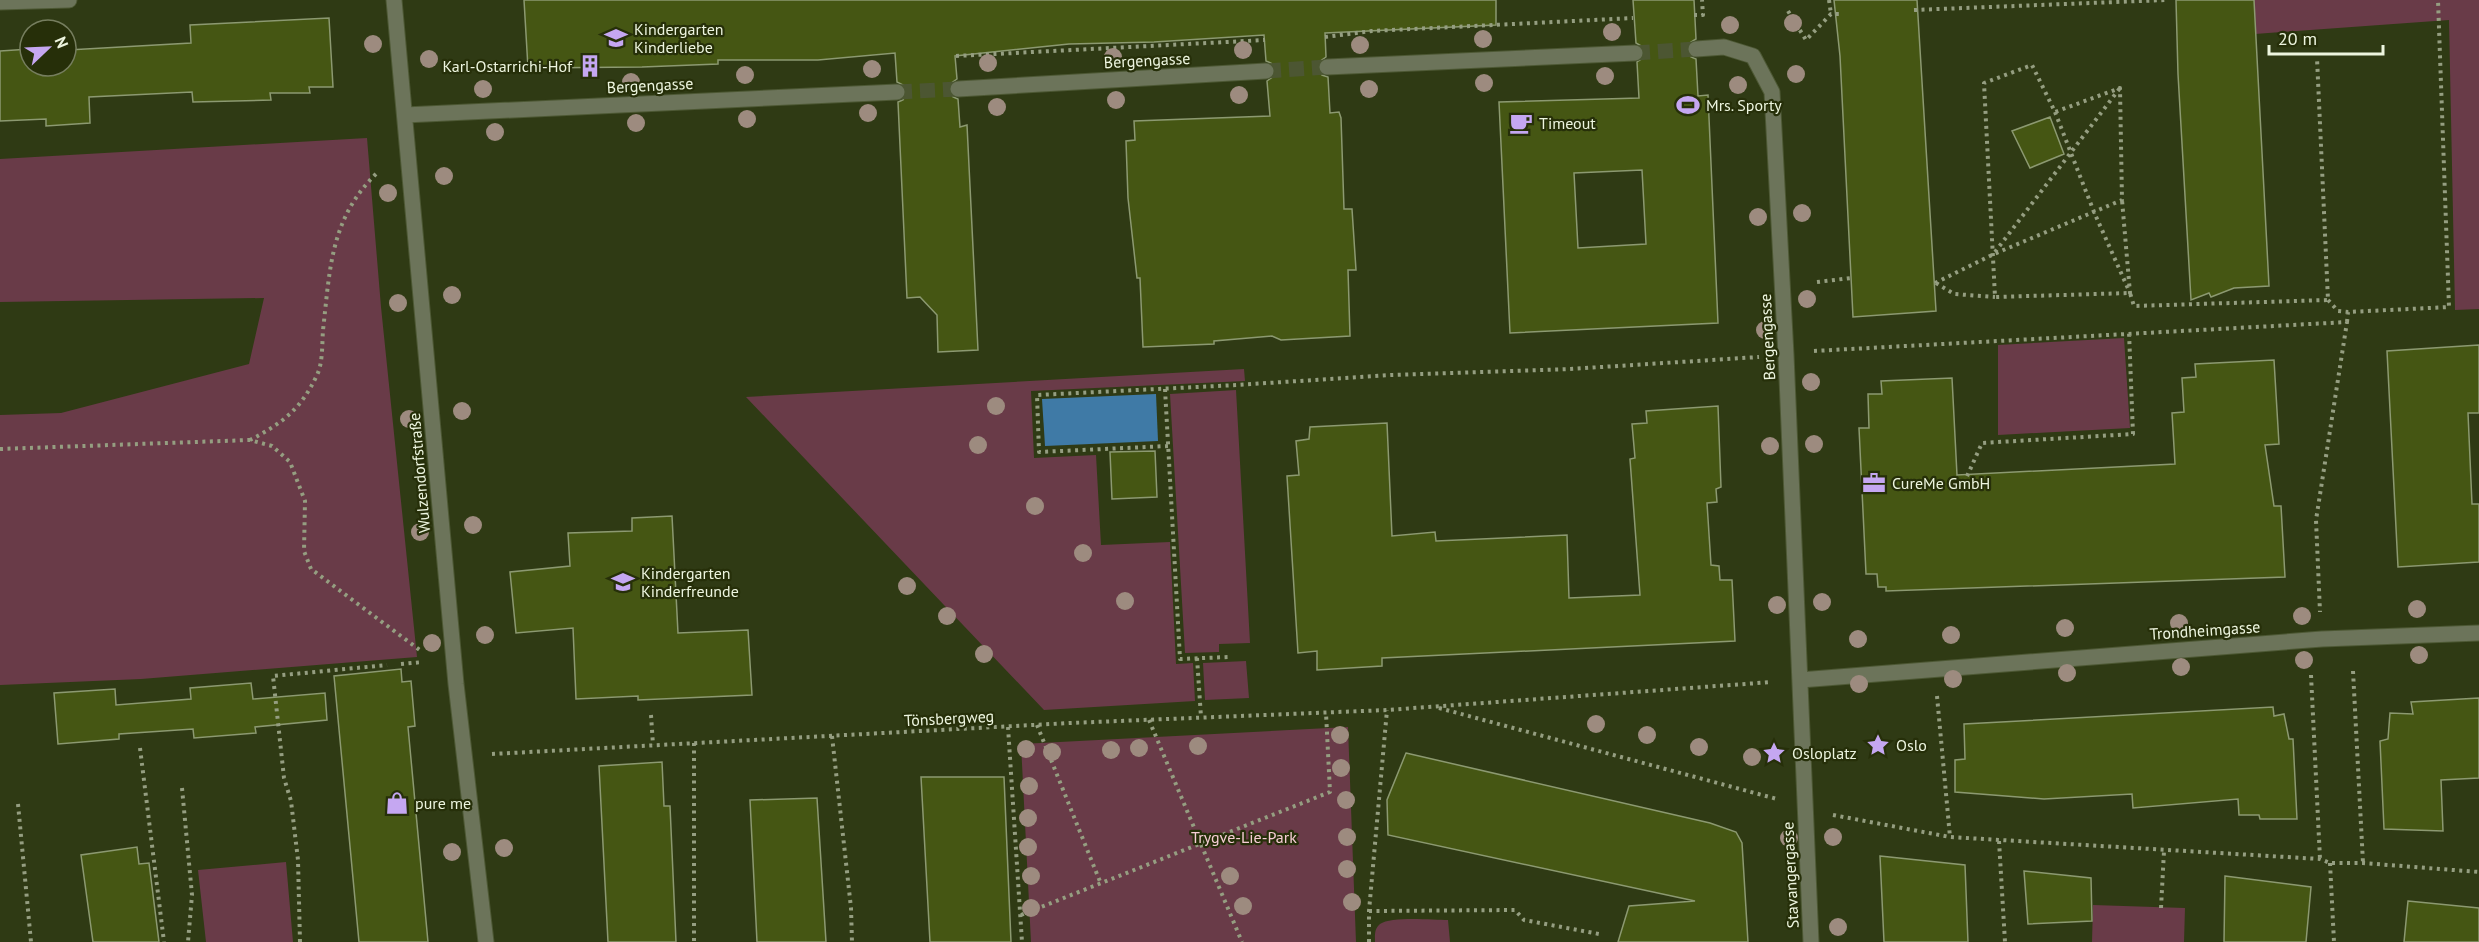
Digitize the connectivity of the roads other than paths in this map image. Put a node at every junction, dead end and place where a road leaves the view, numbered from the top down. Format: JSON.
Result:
{"nodes":[{"id":1,"x":69,"y":0,"type":"edge"},
{"id":2,"x":394,"y":0,"type":"edge"},
{"id":3,"x":0,"y":2,"type":"edge"},
{"id":4,"x":1696,"y":49,"type":"tunnel mouth"},
{"id":5,"x":1635,"y":53,"type":"tunnel mouth"},
{"id":6,"x":1327,"y":67,"type":"tunnel mouth"},
{"id":7,"x":1266,"y":71,"type":"tunnel mouth"},
{"id":8,"x":958,"y":88,"type":"tunnel mouth"},
{"id":9,"x":897,"y":92,"type":"tunnel mouth"},
{"id":10,"x":405,"y":115,"type":"junction"},
{"id":11,"x":2479,"y":633,"type":"edge"},
{"id":12,"x":1800,"y":680,"type":"junction"},
{"id":13,"x":486,"y":942,"type":"edge"},
{"id":14,"x":1811,"y":942,"type":"edge"}],
"edges":[{"from":1,"to":3,"type":"street"},
{"from":2,"to":10,"type":"street","name":"Wulzendorfstraße"},
{"from":4,"to":12,"type":"street","name":"Bergengasse"},
{"from":5,"to":6,"type":"street"},
{"from":7,"to":8,"type":"street","name":"Bergengasse"},
{"from":9,"to":10,"type":"street","name":"Bergengasse"},
{"from":10,"to":13,"type":"street","name":"Wulzendorfstraße"},
{"from":11,"to":12,"type":"street","name":"Trondheimgasse"},
{"from":12,"to":14,"type":"street","name":"Stavangergasse"}]}
